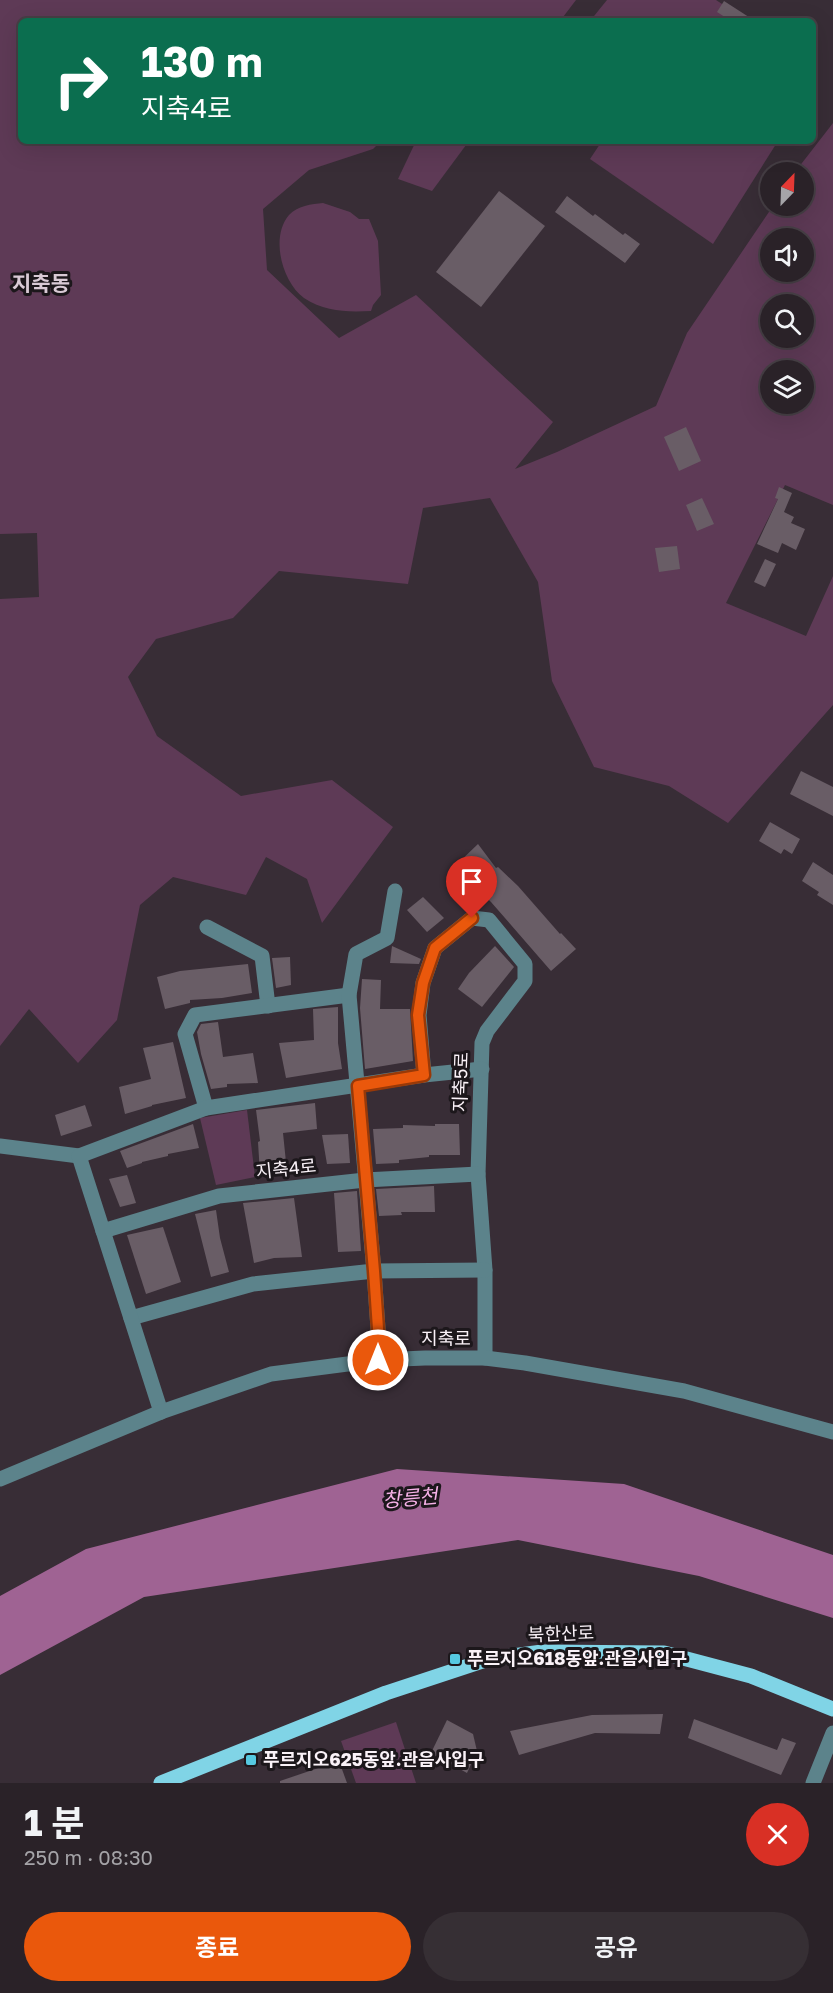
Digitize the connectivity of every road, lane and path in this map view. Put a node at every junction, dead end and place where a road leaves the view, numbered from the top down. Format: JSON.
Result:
{"nodes":[{"id":1,"x":395,"y":891,"type":"dead end"},
{"id":2,"x":207,"y":927,"type":"dead end"},
{"id":3,"x":349,"y":995,"type":"junction"},
{"id":4,"x":268,"y":1006,"type":"junction"},
{"id":5,"x":482,"y":1069,"type":"junction"},
{"id":6,"x":424,"y":1075,"type":"junction"},
{"id":7,"x":358,"y":1086,"type":"junction"},
{"id":8,"x":206,"y":1108,"type":"junction"},
{"id":9,"x":0,"y":1146,"type":"edge"},
{"id":10,"x":79,"y":1156,"type":"junction"},
{"id":11,"x":478,"y":1174,"type":"junction"},
{"id":12,"x":365,"y":1180,"type":"junction"},
{"id":13,"x":103,"y":1231,"type":"junction"},
{"id":14,"x":485,"y":1270,"type":"junction"},
{"id":15,"x":374,"y":1271,"type":"junction"},
{"id":16,"x":130,"y":1318,"type":"junction"},
{"id":17,"x":485,"y":1358,"type":"junction"},
{"id":18,"x":378,"y":1360,"type":"junction"},
{"id":19,"x":161,"y":1412,"type":"junction"},
{"id":20,"x":833,"y":1432,"type":"edge"},
{"id":21,"x":0,"y":1479,"type":"edge"},
{"id":22,"x":833,"y":1709,"type":"edge"},
{"id":23,"x":833,"y":1733,"type":"edge"},
{"id":24,"x":161,"y":1783,"type":"edge"},
{"id":25,"x":813,"y":1783,"type":"edge"}],
"edges":[{"from":1,"to":3,"type":"street"},
{"from":2,"to":4,"type":"street"},
{"from":3,"to":4,"type":"street"},
{"from":3,"to":7,"type":"street"},
{"from":4,"to":8,"type":"street"},
{"from":5,"to":6,"type":"street"},
{"from":5,"to":6,"type":"street","name":"지축5로"},
{"from":5,"to":11,"type":"street","name":"지축5로"},
{"from":6,"to":7,"type":"street"},
{"from":7,"to":8,"type":"street"},
{"from":7,"to":12,"type":"street"},
{"from":8,"to":10,"type":"street"},
{"from":9,"to":10,"type":"street"},
{"from":10,"to":13,"type":"street"},
{"from":11,"to":12,"type":"street","name":"지축4로"},
{"from":11,"to":14,"type":"street","name":"지축5로"},
{"from":12,"to":13,"type":"street","name":"지축4로"},
{"from":12,"to":15,"type":"street"},
{"from":13,"to":16,"type":"street"},
{"from":14,"to":15,"type":"street"},
{"from":14,"to":17,"type":"street","name":"지축5로"},
{"from":15,"to":16,"type":"street"},
{"from":15,"to":18,"type":"street"},
{"from":16,"to":19,"type":"street"},
{"from":17,"to":18,"type":"street","name":"지축로"},
{"from":17,"to":20,"type":"street","name":"지축로"},
{"from":18,"to":19,"type":"street","name":"지축로"},
{"from":19,"to":21,"type":"street","name":"지축로"},
{"from":22,"to":24,"type":"main road","name":"북한산로"},
{"from":23,"to":25,"type":"street"}]}
